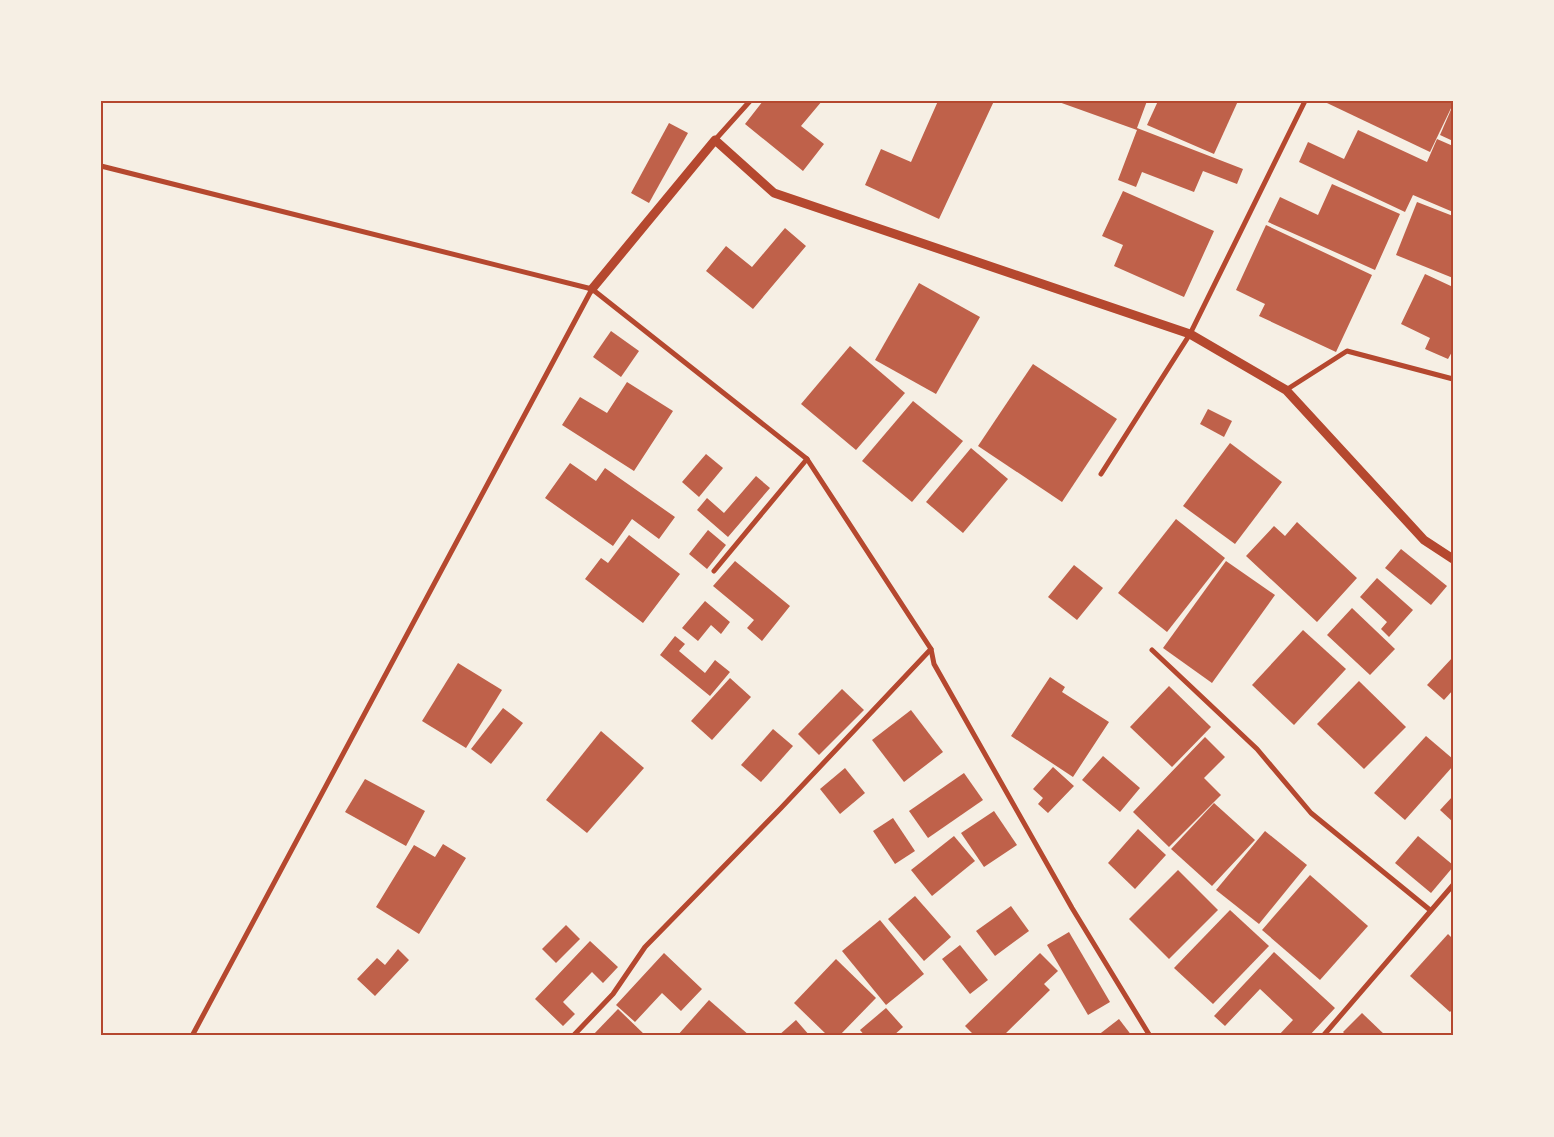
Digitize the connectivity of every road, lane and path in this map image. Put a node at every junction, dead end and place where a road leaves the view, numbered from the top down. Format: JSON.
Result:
{"nodes":[{"id":1,"x":750,"y":101,"type":"edge"},
{"id":2,"x":1305,"y":101,"type":"edge"},
{"id":3,"x":715,"y":140,"type":"junction"},
{"id":4,"x":101,"y":166,"type":"edge"},
{"id":5,"x":592,"y":289,"type":"junction"},
{"id":6,"x":1190,"y":334,"type":"junction"},
{"id":7,"x":1453,"y":379,"type":"edge"},
{"id":8,"x":1286,"y":390,"type":"junction"},
{"id":9,"x":806,"y":459,"type":"junction"},
{"id":10,"x":1101,"y":474,"type":"dead end"},
{"id":11,"x":1453,"y":559,"type":"edge"},
{"id":12,"x":714,"y":571,"type":"dead end"},
{"id":13,"x":930,"y":649,"type":"junction"},
{"id":14,"x":1152,"y":650,"type":"dead end"},
{"id":15,"x":1453,"y":884,"type":"edge"},
{"id":16,"x":1430,"y":910,"type":"junction"},
{"id":17,"x":192,"y":1036,"type":"edge"},
{"id":18,"x":572,"y":1036,"type":"edge"},
{"id":19,"x":1150,"y":1036,"type":"edge"},
{"id":20,"x":1323,"y":1036,"type":"edge"}],
"edges":[{"from":1,"to":3,"type":"street"},
{"from":2,"to":6,"type":"street"},
{"from":3,"to":5,"type":"street"},
{"from":3,"to":6,"type":"street"},
{"from":4,"to":5,"type":"street"},
{"from":5,"to":9,"type":"street"},
{"from":5,"to":17,"type":"street"},
{"from":6,"to":8,"type":"street"},
{"from":6,"to":10,"type":"street"},
{"from":7,"to":8,"type":"street"},
{"from":8,"to":11,"type":"street"},
{"from":9,"to":12,"type":"street"},
{"from":9,"to":13,"type":"street"},
{"from":13,"to":18,"type":"street"},
{"from":13,"to":19,"type":"street"},
{"from":14,"to":16,"type":"street"},
{"from":15,"to":16,"type":"street"},
{"from":16,"to":20,"type":"street"}]}
